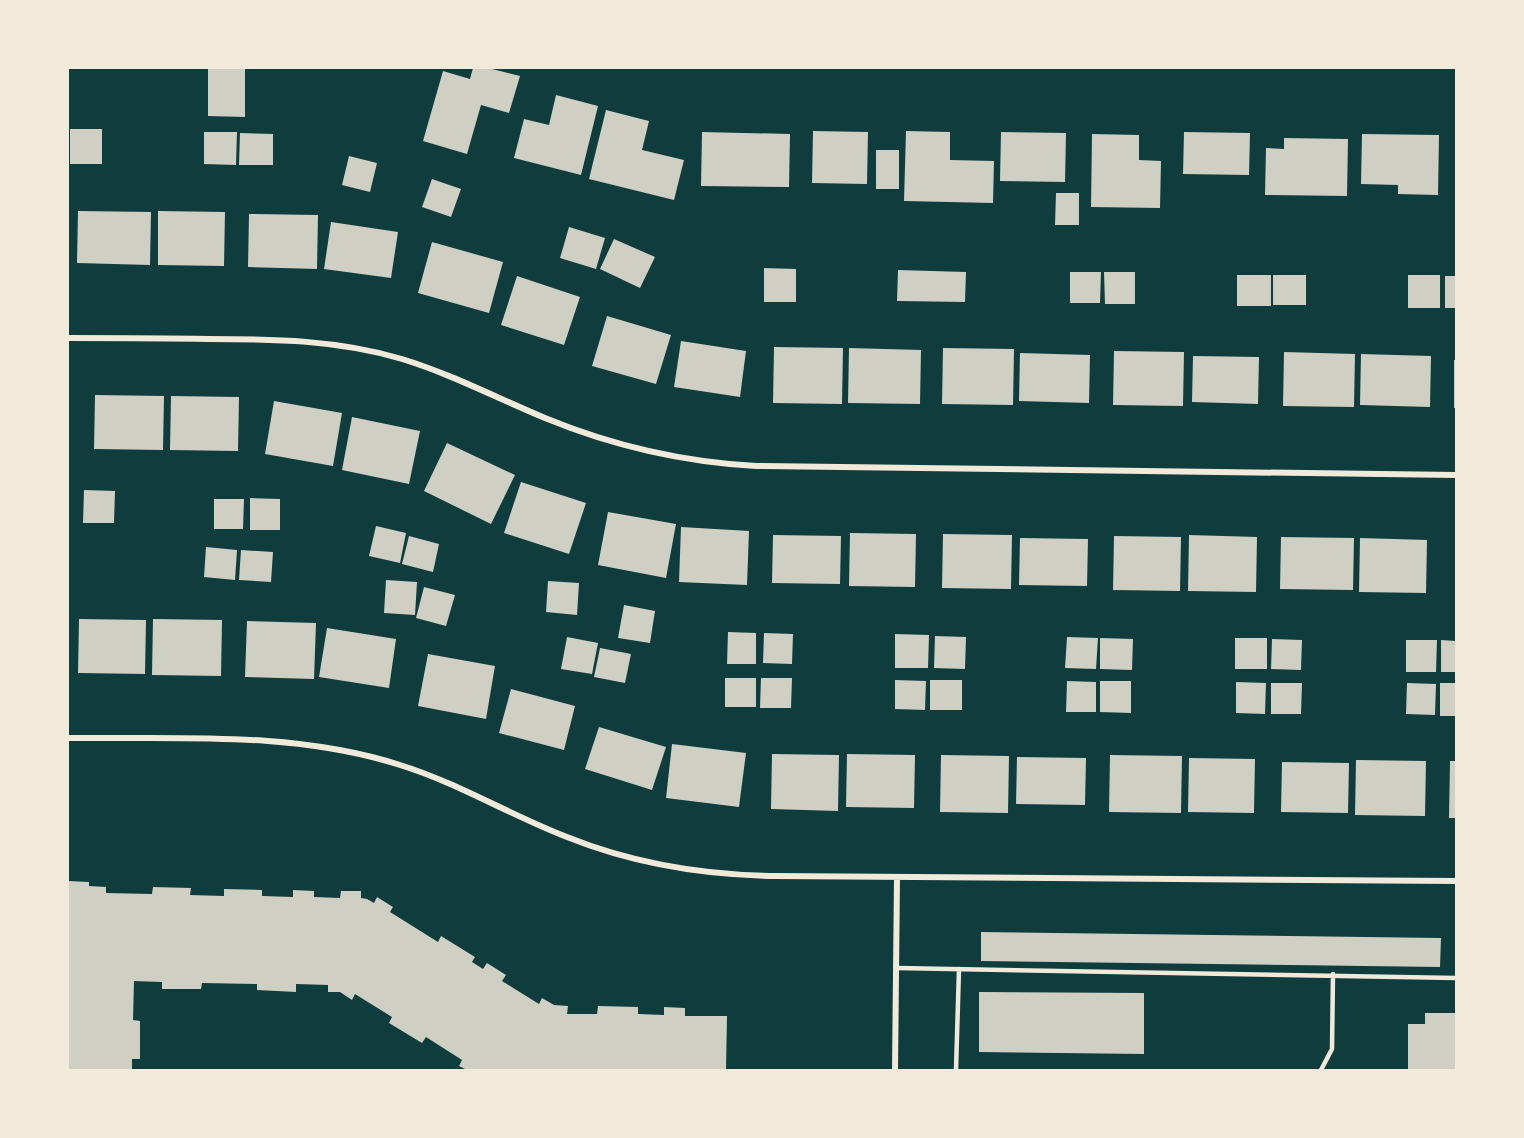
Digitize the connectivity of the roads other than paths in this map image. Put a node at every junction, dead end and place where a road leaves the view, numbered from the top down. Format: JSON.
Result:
{"nodes":[{"id":1,"x":68,"y":338,"type":"edge"},
{"id":2,"x":1456,"y":475,"type":"edge"},
{"id":3,"x":68,"y":738,"type":"edge"},
{"id":4,"x":897,"y":878,"type":"junction"},
{"id":5,"x":1456,"y":881,"type":"edge"},
{"id":6,"x":896,"y":968,"type":"junction"},
{"id":7,"x":959,"y":969,"type":"junction"},
{"id":8,"x":1334,"y":974,"type":"junction"},
{"id":9,"x":1456,"y":978,"type":"edge"},
{"id":10,"x":895,"y":1071,"type":"edge"},
{"id":11,"x":956,"y":1071,"type":"edge"},
{"id":12,"x":1321,"y":1071,"type":"edge"}],
"edges":[{"from":1,"to":2,"type":"street"},
{"from":3,"to":4,"type":"street"},
{"from":4,"to":5,"type":"street"},
{"from":4,"to":6,"type":"street"},
{"from":6,"to":7,"type":"lane"},
{"from":6,"to":10,"type":"street"},
{"from":7,"to":8,"type":"lane"},
{"from":7,"to":11,"type":"lane"},
{"from":8,"to":9,"type":"lane"},
{"from":8,"to":12,"type":"lane"}]}
